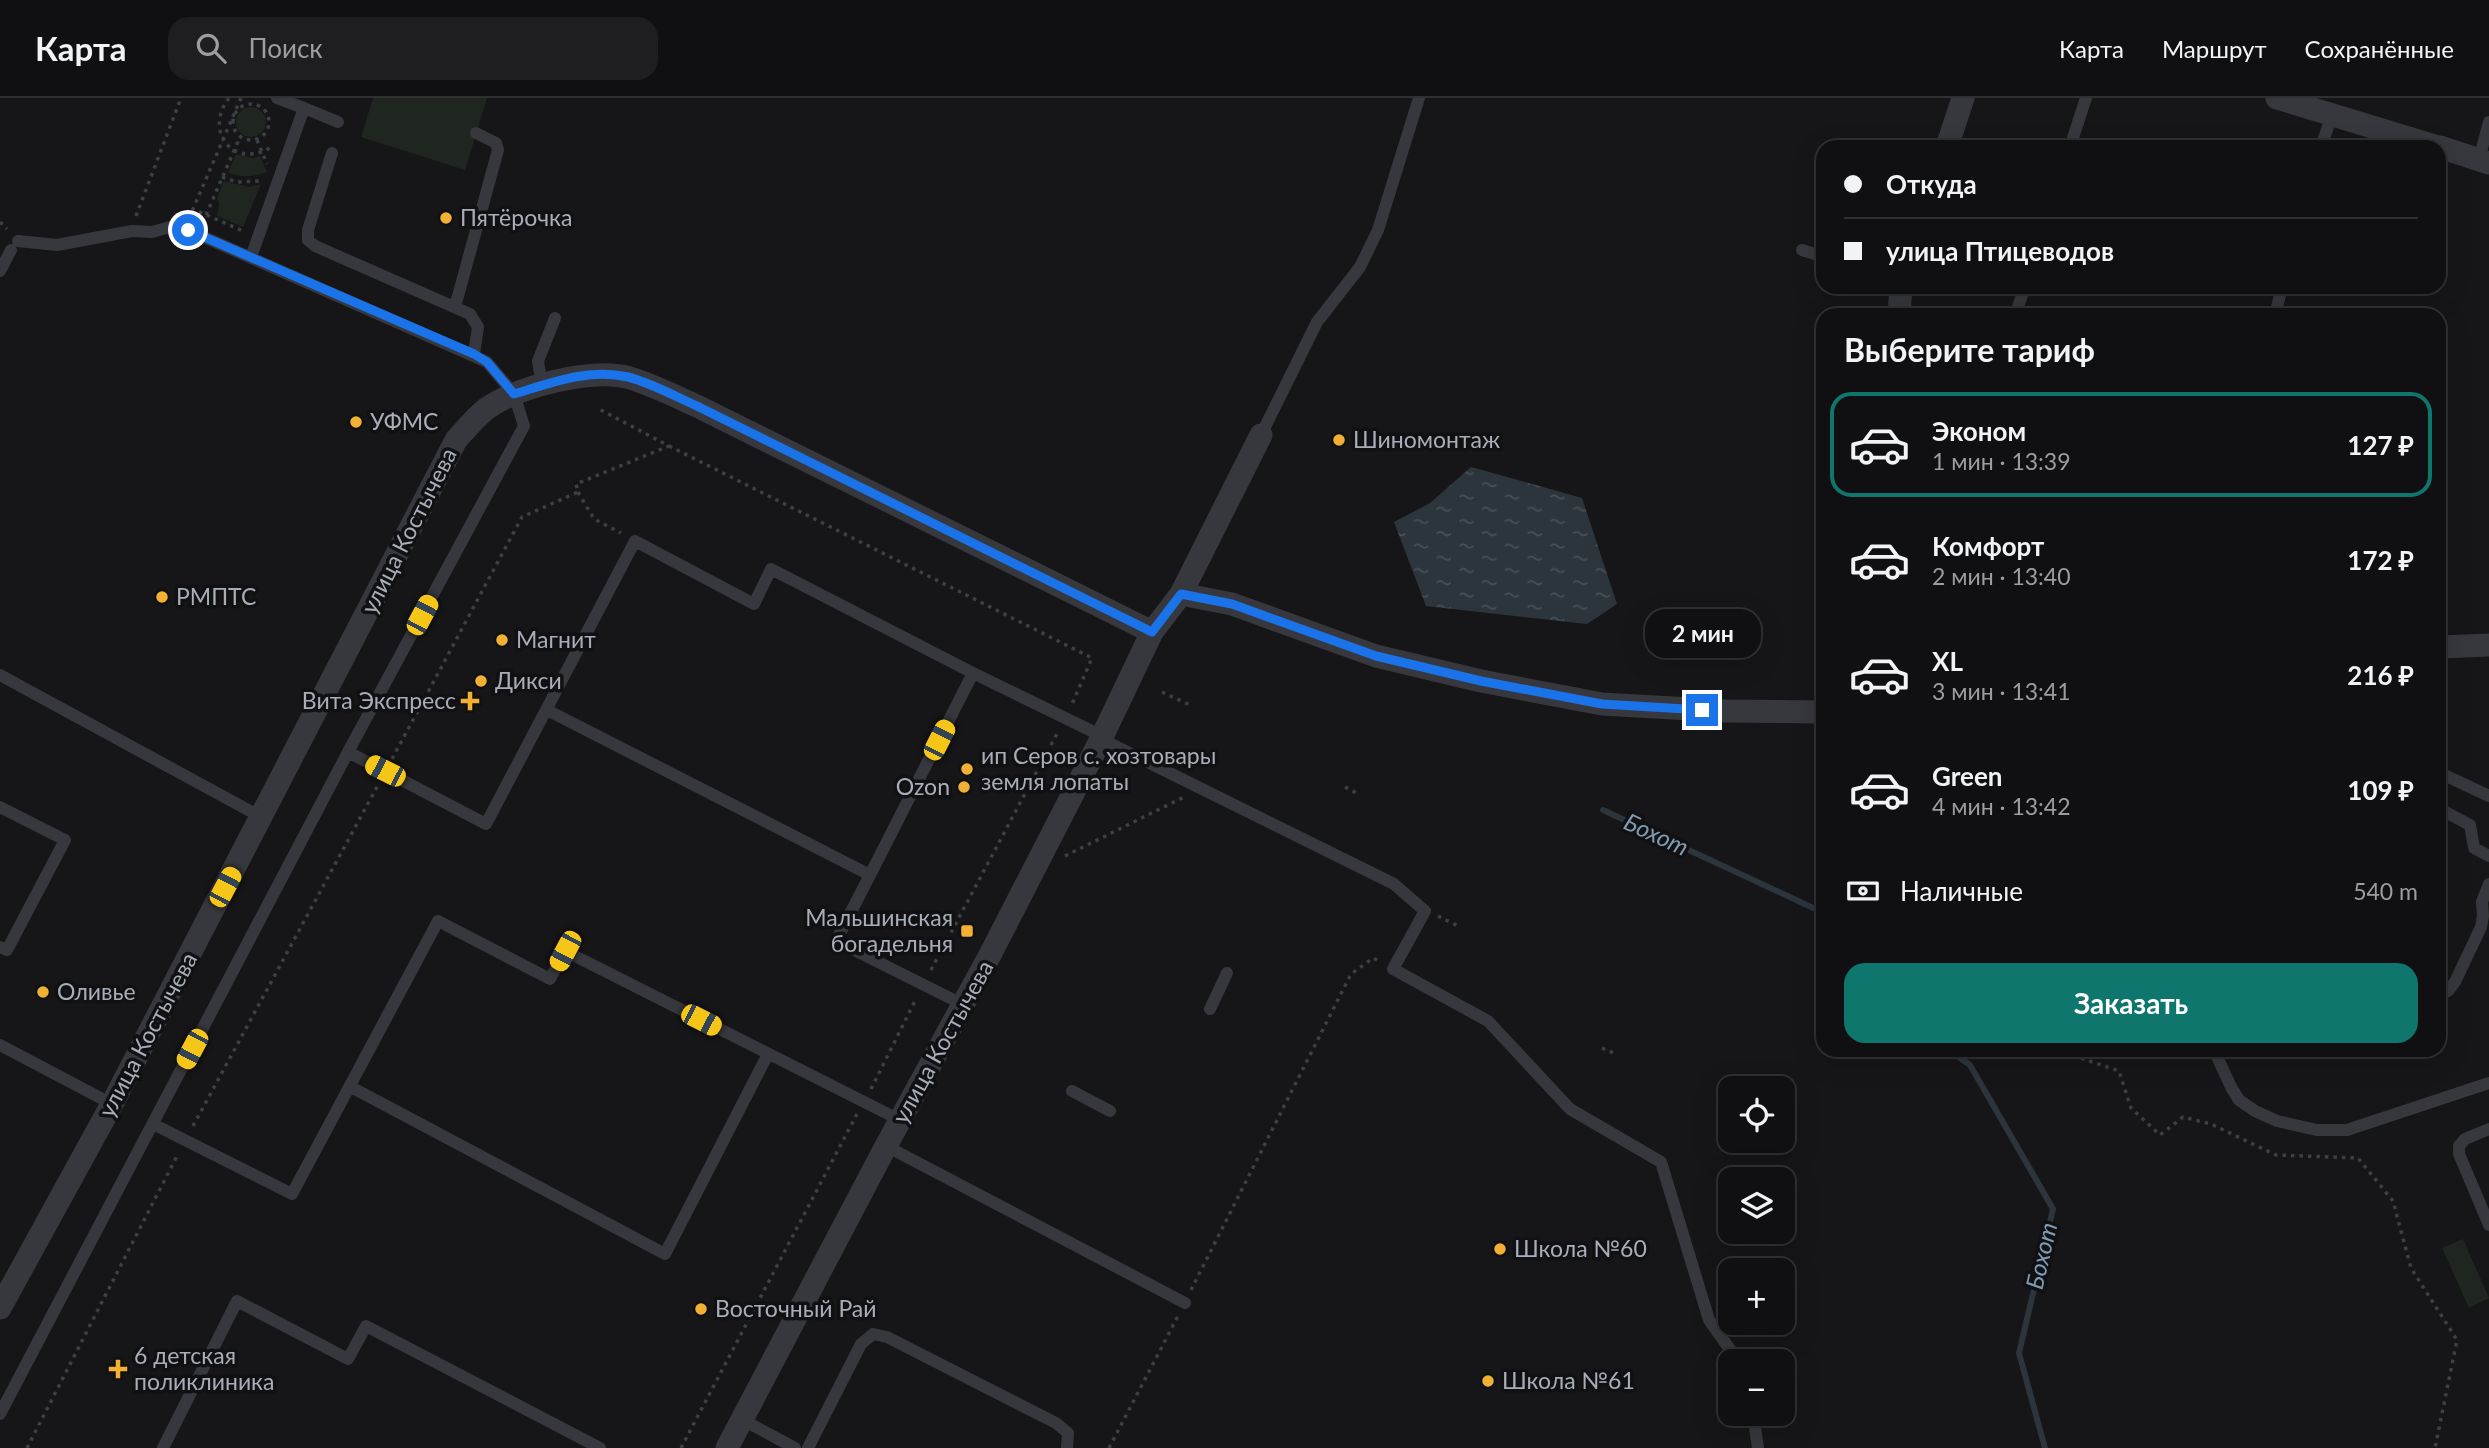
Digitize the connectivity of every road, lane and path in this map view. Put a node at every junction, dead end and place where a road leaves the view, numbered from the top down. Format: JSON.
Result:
{"nodes":[{"id":1,"x":181,"y":98,"type":"edge"},
{"id":2,"x":229,"y":98,"type":"edge"},
{"id":3,"x":241,"y":98,"type":"edge"},
{"id":4,"x":277,"y":98,"type":"edge"},
{"id":5,"x":1419,"y":98,"type":"edge"},
{"id":6,"x":1963,"y":98,"type":"edge"},
{"id":7,"x":2086,"y":98,"type":"edge"},
{"id":8,"x":2277,"y":98,"type":"edge"},
{"id":9,"x":303,"y":108,"type":"junction"},
{"id":10,"x":234,"y":115,"type":"junction"},
{"id":11,"x":2332,"y":115,"type":"junction"},
{"id":12,"x":338,"y":122,"type":"dead end"},
{"id":13,"x":2489,"y":122,"type":"edge"},
{"id":14,"x":267,"y":131,"type":"junction"},
{"id":15,"x":476,"y":133,"type":"dead end"},
{"id":16,"x":274,"y":134,"type":"dead end"},
{"id":17,"x":240,"y":137,"type":"junction"},
{"id":18,"x":223,"y":139,"type":"junction"},
{"id":19,"x":257,"y":140,"type":"junction"},
{"id":20,"x":1949,"y":140,"type":"edge"},
{"id":21,"x":2072,"y":140,"type":"edge"},
{"id":22,"x":2323,"y":140,"type":"edge"},
{"id":23,"x":2416,"y":140,"type":"edge"},
{"id":24,"x":277,"y":142,"type":"dead end"},
{"id":25,"x":2446,"y":149,"type":"edge"},
{"id":26,"x":234,"y":150,"type":"junction"},
{"id":27,"x":262,"y":153,"type":"junction"},
{"id":28,"x":332,"y":153,"type":"dead end"},
{"id":29,"x":2484,"y":161,"type":"edge"},
{"id":30,"x":270,"y":171,"type":"dead end"},
{"id":31,"x":222,"y":177,"type":"junction"},
{"id":32,"x":266,"y":180,"type":"dead end"},
{"id":33,"x":206,"y":215,"type":"junction"},
{"id":34,"x":132,"y":231,"type":"junction"},
{"id":35,"x":246,"y":235,"type":"dead end"},
{"id":36,"x":1802,"y":250,"type":"dead end"},
{"id":37,"x":1816,"y":254,"type":"edge"},
{"id":38,"x":251,"y":257,"type":"junction"},
{"id":39,"x":0,"y":271,"type":"edge"},
{"id":40,"x":454,"y":307,"type":"junction"},
{"id":41,"x":555,"y":318,"type":"dead end"},
{"id":42,"x":474,"y":354,"type":"junction"},
{"id":43,"x":542,"y":386,"type":"junction"},
{"id":44,"x":514,"y":394,"type":"junction"},
{"id":45,"x":599,"y":409,"type":"dead end"},
{"id":46,"x":1261,"y":435,"type":"joint"},
{"id":47,"x":578,"y":492,"type":"junction"},
{"id":48,"x":635,"y":541,"type":"junction"},
{"id":49,"x":1181,"y":594,"type":"junction"},
{"id":50,"x":1152,"y":632,"type":"junction"},
{"id":51,"x":2489,"y":645,"type":"edge"},
{"id":52,"x":2446,"y":647,"type":"edge"},
{"id":53,"x":973,"y":673,"type":"junction"},
{"id":54,"x":0,"y":675,"type":"edge"},
{"id":55,"x":1162,"y":692,"type":"dead end"},
{"id":56,"x":1190,"y":705,"type":"dead end"},
{"id":57,"x":547,"y":710,"type":"junction"},
{"id":58,"x":1816,"y":712,"type":"edge"},
{"id":59,"x":1102,"y":737,"type":"junction"},
{"id":60,"x":348,"y":752,"type":"junction"},
{"id":61,"x":385,"y":771,"type":"junction"},
{"id":62,"x":2446,"y":776,"type":"edge"},
{"id":63,"x":1345,"y":787,"type":"dead end"},
{"id":64,"x":1203,"y":788,"type":"junction"},
{"id":65,"x":1360,"y":795,"type":"dead end"},
{"id":66,"x":2489,"y":796,"type":"edge"},
{"id":67,"x":0,"y":807,"type":"edge"},
{"id":68,"x":2446,"y":812,"type":"edge"},
{"id":69,"x":261,"y":817,"type":"junction"},
{"id":70,"x":2489,"y":856,"type":"edge"},
{"id":71,"x":1032,"y":872,"type":"junction"},
{"id":72,"x":870,"y":875,"type":"junction"},
{"id":73,"x":2489,"y":884,"type":"edge"},
{"id":74,"x":0,"y":947,"type":"edge"},
{"id":75,"x":1393,"y":969,"type":"junction"},
{"id":76,"x":1227,"y":974,"type":"dead end"},
{"id":77,"x":2446,"y":992,"type":"edge"},
{"id":78,"x":962,"y":1004,"type":"junction"},
{"id":79,"x":1210,"y":1009,"type":"dead end"},
{"id":80,"x":0,"y":1045,"type":"edge"},
{"id":81,"x":1602,"y":1048,"type":"dead end"},
{"id":82,"x":768,"y":1054,"type":"junction"},
{"id":83,"x":1616,"y":1054,"type":"dead end"},
{"id":84,"x":2078,"y":1057,"type":"edge"},
{"id":85,"x":2217,"y":1057,"type":"edge"},
{"id":86,"x":2489,"y":1083,"type":"edge"},
{"id":87,"x":351,"y":1087,"type":"junction"},
{"id":88,"x":1072,"y":1091,"type":"dead end"},
{"id":89,"x":112,"y":1104,"type":"junction"},
{"id":90,"x":1110,"y":1111,"type":"dead end"},
{"id":91,"x":900,"y":1119,"type":"junction"},
{"id":92,"x":153,"y":1124,"type":"junction"},
{"id":93,"x":2489,"y":1129,"type":"edge"},
{"id":94,"x":186,"y":1140,"type":"junction"},
{"id":95,"x":886,"y":1146,"type":"junction"},
{"id":96,"x":2489,"y":1225,"type":"edge"},
{"id":97,"x":1185,"y":1303,"type":"junction"},
{"id":98,"x":0,"y":1308,"type":"edge"},
{"id":99,"x":1730,"y":1349,"type":"edge"},
{"id":100,"x":0,"y":1414,"type":"edge"},
{"id":101,"x":743,"y":1420,"type":"junction"},
{"id":102,"x":1755,"y":1426,"type":"edge"},
{"id":103,"x":575,"y":1442,"type":"edge"},
{"id":104,"x":27,"y":1448,"type":"edge"},
{"id":105,"x":163,"y":1448,"type":"edge"},
{"id":106,"x":600,"y":1448,"type":"edge"},
{"id":107,"x":727,"y":1448,"type":"edge"},
{"id":108,"x":795,"y":1448,"type":"edge"},
{"id":109,"x":808,"y":1448,"type":"edge"},
{"id":110,"x":1067,"y":1448,"type":"edge"},
{"id":111,"x":1110,"y":1448,"type":"edge"},
{"id":112,"x":1758,"y":1448,"type":"edge"},
{"id":113,"x":2435,"y":1448,"type":"edge"}],
"edges":[{"from":1,"to":34,"type":"path"},
{"from":2,"to":18,"type":"path"},
{"from":3,"to":10,"type":"path"},
{"from":4,"to":9,"type":"lane"},
{"from":5,"to":46,"type":"lane"},
{"from":6,"to":20,"type":"street"},
{"from":7,"to":21,"type":"lane"},
{"from":8,"to":11,"type":"street"},
{"from":9,"to":12,"type":"lane"},
{"from":9,"to":38,"type":"lane"},
{"from":10,"to":14,"type":"path"},
{"from":10,"to":17,"type":"path"},
{"from":10,"to":18,"type":"path"},
{"from":11,"to":22,"type":"lane"},
{"from":11,"to":23,"type":"street"},
{"from":13,"to":29,"type":"lane"},
{"from":14,"to":16,"type":"path"},
{"from":14,"to":19,"type":"path"},
{"from":15,"to":40,"type":"lane"},
{"from":17,"to":19,"type":"path"},
{"from":17,"to":26,"type":"path"},
{"from":18,"to":26,"type":"path"},
{"from":18,"to":33,"type":"path"},
{"from":19,"to":27,"type":"path"},
{"from":24,"to":27,"type":"path"},
{"from":25,"to":29,"type":"street"},
{"from":26,"to":27,"type":"path"},
{"from":26,"to":31,"type":"path"},
{"from":27,"to":30,"type":"path"},
{"from":28,"to":40,"type":"lane"},
{"from":31,"to":32,"type":"path"},
{"from":31,"to":33,"type":"path"},
{"from":33,"to":35,"type":"path"},
{"from":34,"to":38,"type":"lane"},
{"from":34,"to":39,"type":"lane"},
{"from":36,"to":37,"type":"lane"},
{"from":38,"to":42,"type":"lane"},
{"from":40,"to":42,"type":"lane"},
{"from":41,"to":43,"type":"lane"},
{"from":42,"to":44,"type":"lane"},
{"from":43,"to":44,"type":"street","name":"улица Костычева"},
{"from":43,"to":50,"type":"street","name":"улица Костычева"},
{"from":44,"to":60,"type":"lane"},
{"from":44,"to":69,"type":"street","name":"улица Костычева"},
{"from":45,"to":47,"type":"path"},
{"from":46,"to":49,"type":"street","name":"улица Костычева"},
{"from":47,"to":48,"type":"path"},
{"from":47,"to":61,"type":"path"},
{"from":48,"to":53,"type":"lane"},
{"from":48,"to":57,"type":"lane"},
{"from":49,"to":50,"type":"street","name":"улица Костычева"},
{"from":49,"to":58,"type":"street"},
{"from":50,"to":59,"type":"street","name":"улица Костычева"},
{"from":51,"to":52,"type":"street"},
{"from":53,"to":59,"type":"lane"},
{"from":53,"to":72,"type":"lane"},
{"from":54,"to":69,"type":"lane"},
{"from":55,"to":56,"type":"path"},
{"from":57,"to":61,"type":"lane"},
{"from":57,"to":72,"type":"lane"},
{"from":59,"to":64,"type":"lane"},
{"from":59,"to":71,"type":"street","name":"улица Костычева"},
{"from":60,"to":61,"type":"lane"},
{"from":60,"to":92,"type":"lane"},
{"from":61,"to":94,"type":"path"},
{"from":62,"to":66,"type":"lane"},
{"from":63,"to":65,"type":"path"},
{"from":64,"to":71,"type":"path"},
{"from":64,"to":75,"type":"lane"},
{"from":67,"to":74,"type":"lane"},
{"from":68,"to":70,"type":"lane"},
{"from":69,"to":89,"type":"street","name":"улица Костычева"},
{"from":71,"to":78,"type":"street","name":"улица Костычева"},
{"from":72,"to":78,"type":"lane"},
{"from":73,"to":77,"type":"lane"},
{"from":75,"to":97,"type":"path"},
{"from":75,"to":99,"type":"lane"},
{"from":76,"to":79,"type":"lane"},
{"from":78,"to":91,"type":"street","name":"улица Костычева"},
{"from":80,"to":89,"type":"lane"},
{"from":81,"to":83,"type":"path"},
{"from":82,"to":87,"type":"lane"},
{"from":82,"to":87,"type":"lane"},
{"from":82,"to":91,"type":"lane"},
{"from":84,"to":113,"type":"path"},
{"from":85,"to":86,"type":"lane"},
{"from":87,"to":94,"type":"lane"},
{"from":88,"to":90,"type":"lane"},
{"from":89,"to":98,"type":"street","name":"улица Костычева"},
{"from":91,"to":95,"type":"street","name":"улица Костычева"},
{"from":92,"to":94,"type":"lane"},
{"from":92,"to":100,"type":"lane"},
{"from":93,"to":96,"type":"lane"},
{"from":94,"to":104,"type":"path"},
{"from":95,"to":97,"type":"lane"},
{"from":95,"to":101,"type":"street","name":"улица Костычева"},
{"from":97,"to":111,"type":"path"},
{"from":101,"to":107,"type":"street","name":"улица Костычева"},
{"from":101,"to":108,"type":"lane"},
{"from":102,"to":112,"type":"lane"},
{"from":103,"to":105,"type":"lane"},
{"from":103,"to":106,"type":"lane"},
{"from":109,"to":110,"type":"lane"}]}
